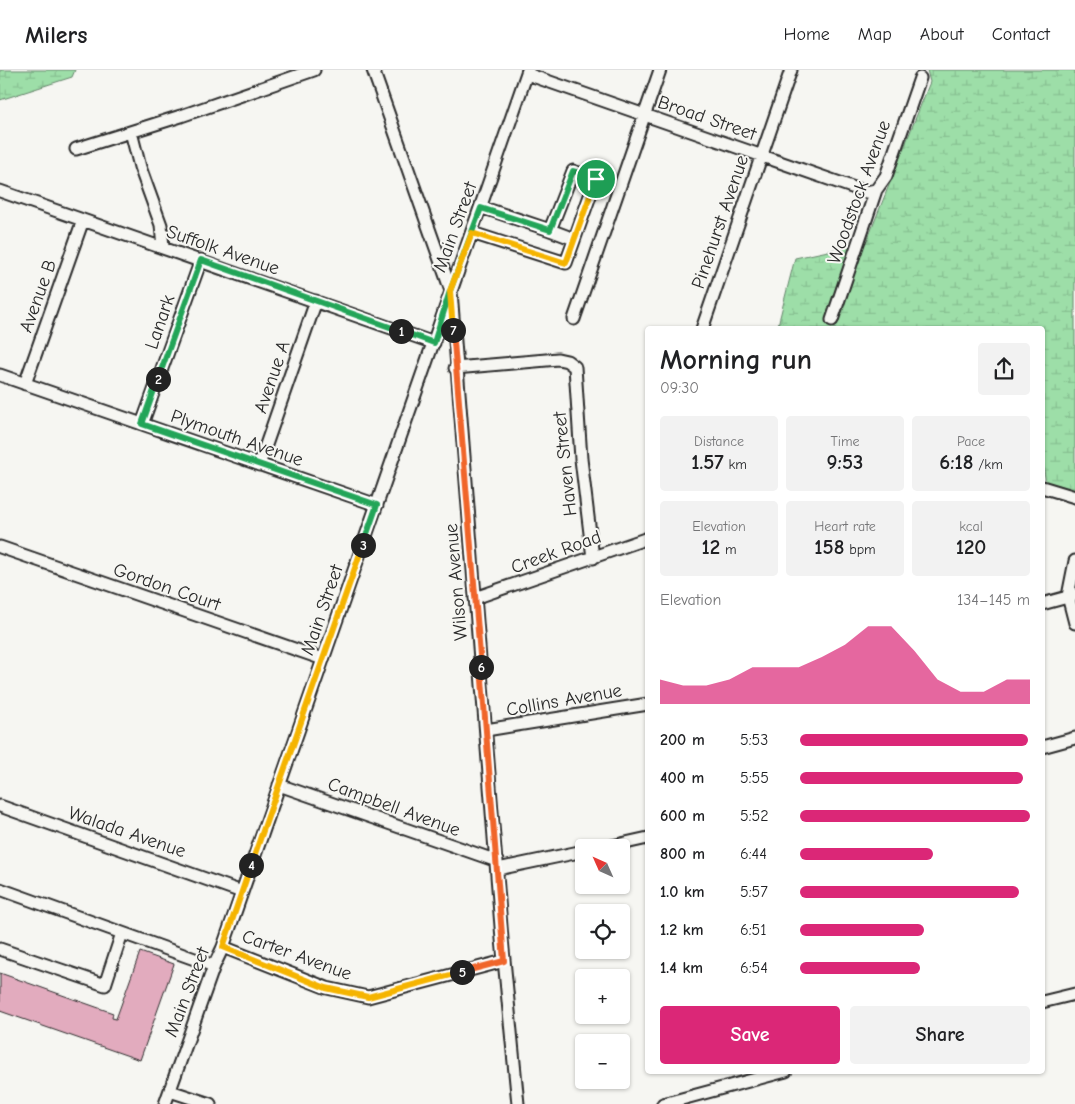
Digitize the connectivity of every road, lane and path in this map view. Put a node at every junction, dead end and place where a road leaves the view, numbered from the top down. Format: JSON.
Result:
{"nodes":[{"id":1,"x":314,"y":70,"type":"edge"},
{"id":2,"x":373,"y":70,"type":"edge"},
{"id":3,"x":660,"y":70,"type":"edge"},
{"id":4,"x":791,"y":70,"type":"edge"},
{"id":5,"x":528,"y":72,"type":"edge"},
{"id":6,"x":920,"y":78,"type":"dead end"},
{"id":7,"x":645,"y":114,"type":"junction"},
{"id":8,"x":131,"y":132,"type":"junction"},
{"id":9,"x":76,"y":149,"type":"dead end"},
{"id":10,"x":762,"y":155,"type":"junction"},
{"id":11,"x":876,"y":190,"type":"junction"},
{"id":12,"x":0,"y":191,"type":"edge"},
{"id":13,"x":481,"y":208,"type":"junction"},
{"id":14,"x":83,"y":220,"type":"junction"},
{"id":15,"x":550,"y":230,"type":"junction"},
{"id":16,"x":472,"y":233,"type":"junction"},
{"id":17,"x":574,"y":239,"type":"junction"},
{"id":18,"x":163,"y":247,"type":"junction"},
{"id":19,"x":201,"y":260,"type":"junction"},
{"id":20,"x":450,"y":291,"type":"junction"},
{"id":21,"x":316,"y":301,"type":"junction"},
{"id":22,"x":574,"y":319,"type":"dead end"},
{"id":23,"x":832,"y":320,"type":"dead end"},
{"id":24,"x":703,"y":326,"type":"edge"},
{"id":25,"x":434,"y":343,"type":"junction"},
{"id":26,"x":455,"y":368,"type":"junction"},
{"id":27,"x":0,"y":375,"type":"edge"},
{"id":28,"x":25,"y":384,"type":"junction"},
{"id":29,"x":142,"y":424,"type":"junction"},
{"id":30,"x":259,"y":465,"type":"junction"},
{"id":31,"x":1045,"y":488,"type":"edge"},
{"id":32,"x":1075,"y":497,"type":"edge"},
{"id":33,"x":377,"y":505,"type":"junction"},
{"id":34,"x":645,"y":539,"type":"edge"},
{"id":35,"x":0,"y":547,"type":"edge"},
{"id":36,"x":593,"y":558,"type":"junction"},
{"id":37,"x":1075,"y":561,"type":"edge"},
{"id":38,"x":1072,"y":596,"type":"edge"},
{"id":39,"x":475,"y":598,"type":"junction"},
{"id":40,"x":1045,"y":603,"type":"edge"},
{"id":41,"x":1075,"y":623,"type":"edge"},
{"id":42,"x":323,"y":660,"type":"junction"},
{"id":43,"x":645,"y":704,"type":"edge"},
{"id":44,"x":486,"y":730,"type":"junction"},
{"id":45,"x":1075,"y":738,"type":"edge"},
{"id":46,"x":1045,"y":746,"type":"edge"},
{"id":47,"x":279,"y":785,"type":"junction"},
{"id":48,"x":0,"y":806,"type":"edge"},
{"id":49,"x":645,"y":839,"type":"edge"},
{"id":50,"x":630,"y":842,"type":"edge"},
{"id":51,"x":575,"y":853,"type":"edge"},
{"id":52,"x":497,"y":865,"type":"junction"},
{"id":53,"x":0,"y":889,"type":"edge"},
{"id":54,"x":242,"y":892,"type":"junction"},
{"id":55,"x":122,"y":934,"type":"junction"},
{"id":56,"x":223,"y":947,"type":"junction"},
{"id":57,"x":0,"y":949,"type":"edge"},
{"id":58,"x":504,"y":961,"type":"junction"},
{"id":59,"x":214,"y":966,"type":"junction"},
{"id":60,"x":1075,"y":994,"type":"edge"},
{"id":61,"x":1045,"y":1001,"type":"edge"},
{"id":62,"x":775,"y":1074,"type":"edge"},
{"id":63,"x":170,"y":1091,"type":"junction"},
{"id":64,"x":165,"y":1104,"type":"edge"},
{"id":65,"x":210,"y":1104,"type":"edge"},
{"id":66,"x":518,"y":1104,"type":"edge"},
{"id":67,"x":664,"y":1104,"type":"edge"}],
"edges":[{"from":1,"to":8,"type":"street"},
{"from":2,"to":20,"type":"street","name":"Wilson Avenue"},
{"from":3,"to":7,"type":"street"},
{"from":4,"to":10,"type":"street","name":"Pinehurst Avenue"},
{"from":5,"to":7,"type":"street","name":"Broad Street"},
{"from":5,"to":13,"type":"street","name":"Main Street"},
{"from":6,"to":11,"type":"street","name":"Woodstock Avenue"},
{"from":7,"to":10,"type":"street","name":"Broad Street"},
{"from":7,"to":22,"type":"street"},
{"from":8,"to":9,"type":"street"},
{"from":8,"to":18,"type":"street"},
{"from":10,"to":11,"type":"street","name":"Broad Street"},
{"from":10,"to":24,"type":"street","name":"Pinehurst Avenue"},
{"from":11,"to":23,"type":"street","name":"Woodstock Avenue"},
{"from":12,"to":14,"type":"street","name":"Suffolk Avenue"},
{"from":13,"to":15,"type":"street"},
{"from":13,"to":16,"type":"street","name":"Main Street"},
{"from":14,"to":18,"type":"street","name":"Suffolk Avenue"},
{"from":14,"to":28,"type":"street","name":"Avenue B"},
{"from":15,"to":17,"type":"street"},
{"from":15,"to":17,"type":"street"},
{"from":16,"to":17,"type":"street"},
{"from":16,"to":20,"type":"street","name":"Main Street"},
{"from":18,"to":19,"type":"street","name":"Suffolk Avenue"},
{"from":19,"to":21,"type":"street","name":"Suffolk Avenue"},
{"from":19,"to":29,"type":"street","name":"Lanark"},
{"from":20,"to":25,"type":"street","name":"Main Street"},
{"from":20,"to":26,"type":"street","name":"Wilson Avenue"},
{"from":21,"to":25,"type":"street","name":"Suffolk Avenue"},
{"from":21,"to":30,"type":"street","name":"Avenue A"},
{"from":25,"to":33,"type":"street","name":"Main Street"},
{"from":26,"to":36,"type":"street","name":"Haven Street"},
{"from":26,"to":39,"type":"street","name":"Wilson Avenue"},
{"from":27,"to":28,"type":"street","name":"Plymouth Avenue"},
{"from":28,"to":29,"type":"street","name":"Plymouth Avenue"},
{"from":29,"to":30,"type":"street","name":"Plymouth Avenue"},
{"from":30,"to":33,"type":"street","name":"Plymouth Avenue"},
{"from":31,"to":32,"type":"street"},
{"from":33,"to":42,"type":"street","name":"Main Street"},
{"from":34,"to":36,"type":"street","name":"Creek Road"},
{"from":35,"to":42,"type":"street","name":"Gordon Court"},
{"from":36,"to":39,"type":"street","name":"Creek Road"},
{"from":37,"to":38,"type":"street"},
{"from":38,"to":40,"type":"street"},
{"from":38,"to":41,"type":"street"},
{"from":39,"to":44,"type":"street","name":"Wilson Avenue"},
{"from":42,"to":47,"type":"street","name":"Main Street"},
{"from":43,"to":44,"type":"street","name":"Collins Avenue"},
{"from":44,"to":52,"type":"street","name":"Wilson Avenue"},
{"from":45,"to":46,"type":"street"},
{"from":47,"to":52,"type":"street","name":"Campbell Avenue"},
{"from":47,"to":54,"type":"street","name":"Main Street"},
{"from":48,"to":54,"type":"street","name":"Walada Avenue"},
{"from":49,"to":50,"type":"street"},
{"from":51,"to":52,"type":"street"},
{"from":52,"to":58,"type":"street","name":"Wilson Avenue"},
{"from":53,"to":55,"type":"street"},
{"from":54,"to":56,"type":"street","name":"Main Street"},
{"from":55,"to":57,"type":"street"},
{"from":55,"to":59,"type":"street"},
{"from":56,"to":58,"type":"street","name":"Carter Avenue"},
{"from":56,"to":59,"type":"street","name":"Main Street"},
{"from":58,"to":66,"type":"street","name":"Wilson Avenue"},
{"from":59,"to":63,"type":"street","name":"Main Street"},
{"from":60,"to":61,"type":"street"},
{"from":62,"to":67,"type":"street"},
{"from":63,"to":64,"type":"street","name":"Main Street"},
{"from":63,"to":65,"type":"street"}]}
